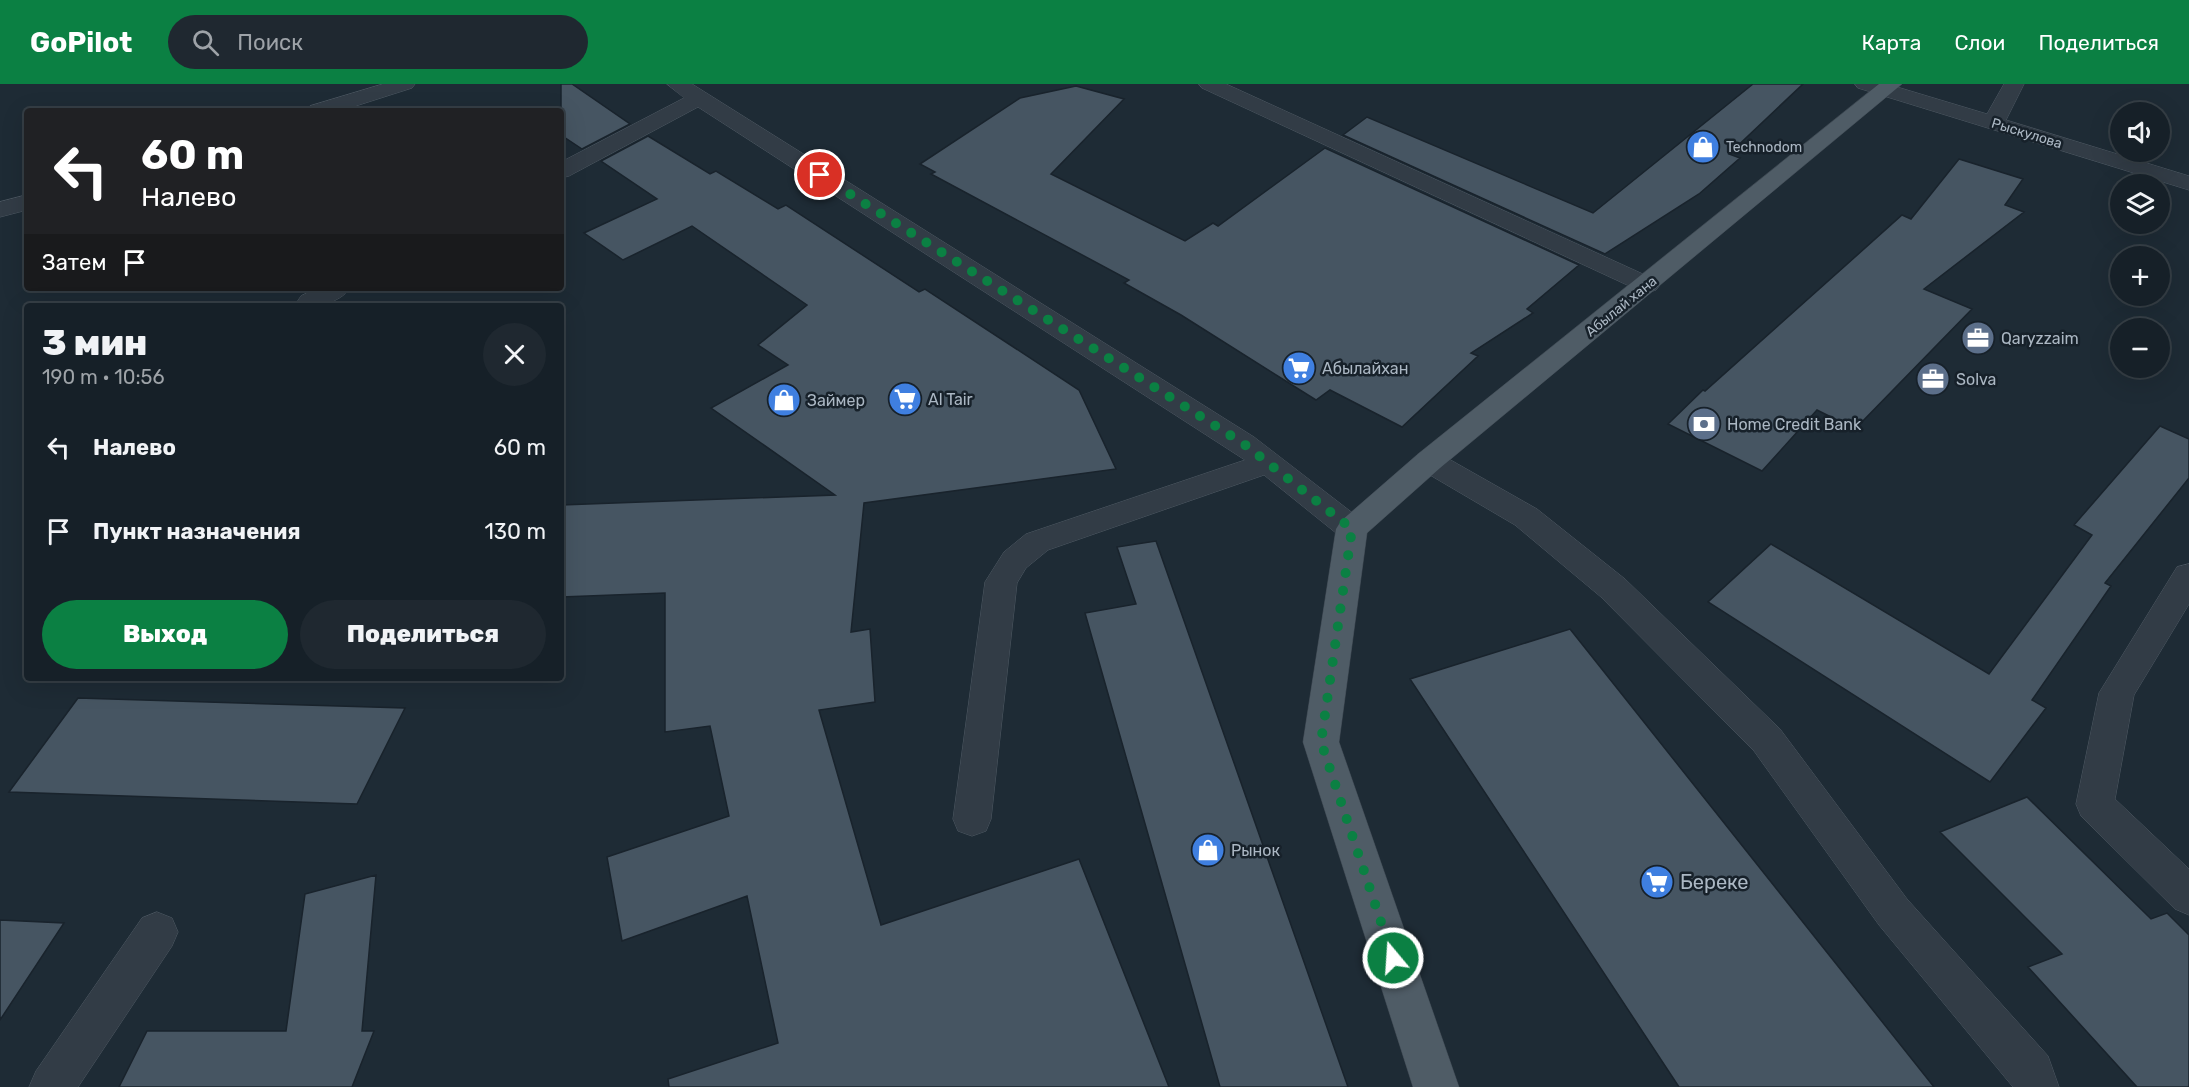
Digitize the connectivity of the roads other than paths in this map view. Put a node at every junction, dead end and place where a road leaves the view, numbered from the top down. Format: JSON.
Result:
{"nodes":[{"id":1,"x":405,"y":84,"type":"edge"},
{"id":2,"x":677,"y":84,"type":"edge"},
{"id":3,"x":1209,"y":84,"type":"edge"},
{"id":4,"x":2014,"y":84,"type":"edge"},
{"id":5,"x":1880,"y":86,"type":"edge"},
{"id":6,"x":374,"y":88,"type":"edge"},
{"id":7,"x":699,"y":98,"type":"junction"},
{"id":8,"x":325,"y":108,"type":"edge"},
{"id":9,"x":1994,"y":123,"type":"junction"},
{"id":10,"x":564,"y":169,"type":"edge"},
{"id":11,"x":2189,"y":183,"type":"edge"},
{"id":12,"x":24,"y":203,"type":"edge"},
{"id":13,"x":0,"y":210,"type":"edge"},
{"id":14,"x":1647,"y":285,"type":"junction"},
{"id":15,"x":331,"y":291,"type":"edge"},
{"id":16,"x":310,"y":302,"type":"dead end"},
{"id":17,"x":1429,"y":461,"type":"junction"},
{"id":18,"x":1268,"y":463,"type":"junction"},
{"id":19,"x":1352,"y":529,"type":"junction"},
{"id":20,"x":2189,"y":576,"type":"edge"},
{"id":21,"x":972,"y":819,"type":"dead end"},
{"id":22,"x":2189,"y":896,"type":"edge"},
{"id":23,"x":157,"y":932,"type":"dead end"},
{"id":24,"x":52,"y":1087,"type":"edge"},
{"id":25,"x":1436,"y":1087,"type":"edge"},
{"id":26,"x":2036,"y":1087,"type":"edge"}],
"edges":[{"from":1,"to":6,"type":"street"},
{"from":2,"to":7,"type":"street"},
{"from":3,"to":14,"type":"street"},
{"from":4,"to":9,"type":"street"},
{"from":5,"to":9,"type":"street","name":"Рыскулова"},
{"from":5,"to":14,"type":"main road","name":"Абылай хана"},
{"from":6,"to":8,"type":"street"},
{"from":7,"to":10,"type":"street"},
{"from":7,"to":18,"type":"street"},
{"from":9,"to":11,"type":"street","name":"Рыскулова"},
{"from":12,"to":13,"type":"street"},
{"from":14,"to":17,"type":"main road","name":"Абылай хана"},
{"from":15,"to":16,"type":"street"},
{"from":17,"to":19,"type":"main road","name":"Абылай хана"},
{"from":17,"to":26,"type":"street"},
{"from":18,"to":19,"type":"street"},
{"from":18,"to":21,"type":"street"},
{"from":19,"to":25,"type":"main road"},
{"from":20,"to":22,"type":"street"},
{"from":23,"to":24,"type":"street"}]}
